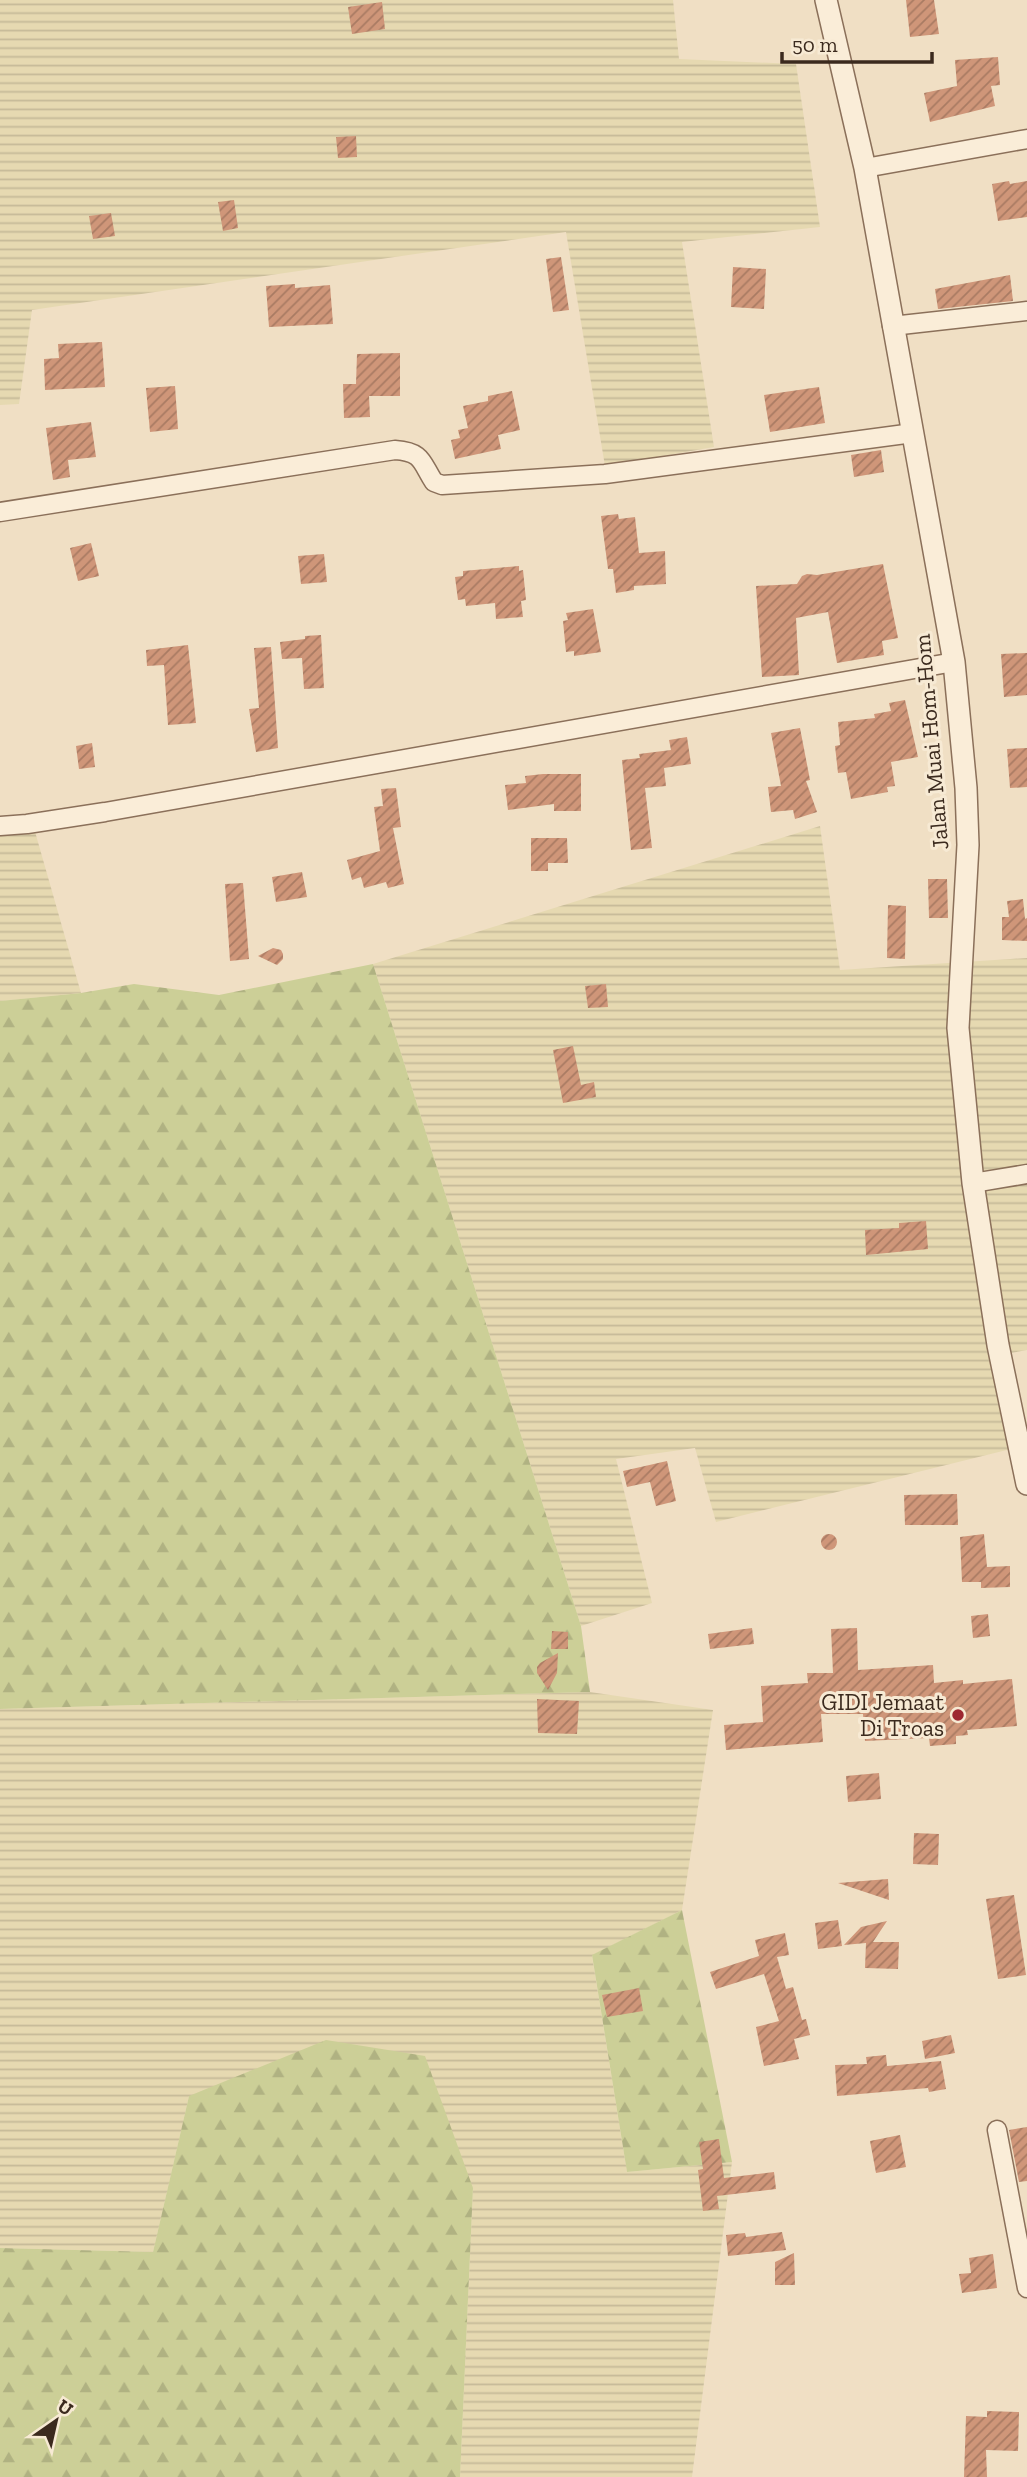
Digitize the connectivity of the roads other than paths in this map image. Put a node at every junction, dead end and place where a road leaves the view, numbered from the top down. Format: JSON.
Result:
{"nodes":[{"id":1,"x":826,"y":0,"type":"edge"},
{"id":2,"x":1027,"y":139,"type":"edge"},
{"id":3,"x":865,"y":168,"type":"junction"},
{"id":4,"x":1027,"y":310,"type":"edge"},
{"id":5,"x":892,"y":326,"type":"junction"},
{"id":6,"x":913,"y":433,"type":"junction"},
{"id":7,"x":0,"y":512,"type":"edge"},
{"id":8,"x":954,"y":662,"type":"junction"},
{"id":9,"x":0,"y":826,"type":"edge"},
{"id":10,"x":1027,"y":1174,"type":"edge"},
{"id":11,"x":973,"y":1182,"type":"junction"},
{"id":12,"x":1023,"y":1442,"type":"edge"},
{"id":13,"x":1027,"y":1484,"type":"edge"},
{"id":14,"x":997,"y":2130,"type":"dead end"},
{"id":15,"x":1027,"y":2288,"type":"edge"}],
"edges":[{"from":1,"to":3,"type":"street","name":"Jalan Muai Hom-Hom"},
{"from":2,"to":3,"type":"street"},
{"from":3,"to":5,"type":"street","name":"Jalan Muai Hom-Hom"},
{"from":4,"to":5,"type":"street"},
{"from":5,"to":6,"type":"street","name":"Jalan Muai Hom-Hom"},
{"from":6,"to":7,"type":"street"},
{"from":6,"to":8,"type":"street","name":"Jalan Muai Hom-Hom"},
{"from":8,"to":9,"type":"street"},
{"from":8,"to":11,"type":"street","name":"Jalan Muai Hom-Hom"},
{"from":10,"to":11,"type":"street"},
{"from":11,"to":12,"type":"street","name":"Jalan Muai Hom-Hom"},
{"from":12,"to":13,"type":"street","name":"Jalan Muai Hom-Hom"},
{"from":14,"to":15,"type":"street"}]}
